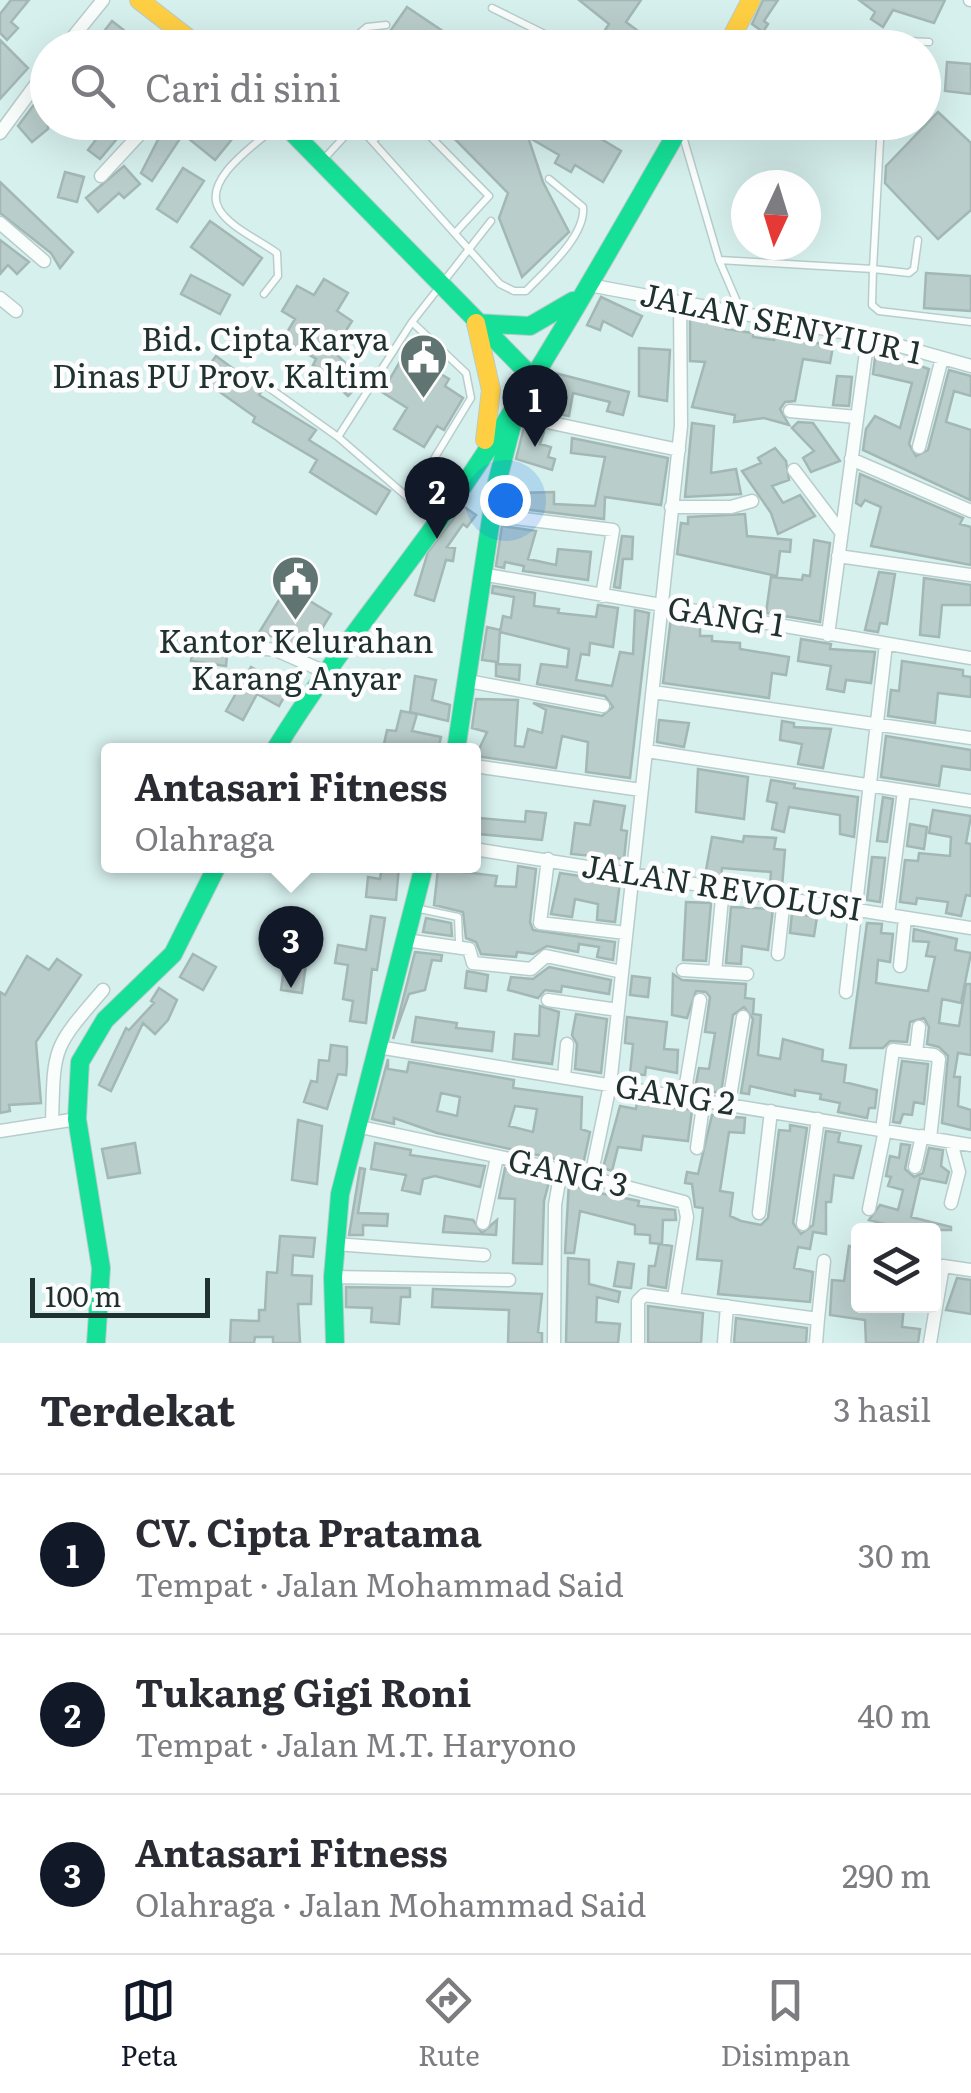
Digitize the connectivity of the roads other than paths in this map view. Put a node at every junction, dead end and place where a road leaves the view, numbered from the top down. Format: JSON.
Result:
{"nodes":[{"id":1,"x":103,"y":0,"type":"edge"},
{"id":2,"x":139,"y":0,"type":"edge"},
{"id":3,"x":751,"y":0,"type":"edge"},
{"id":4,"x":160,"y":6,"type":"edge"},
{"id":5,"x":492,"y":8,"type":"dead end"},
{"id":6,"x":386,"y":25,"type":"dead end"},
{"id":7,"x":79,"y":30,"type":"edge"},
{"id":8,"x":183,"y":30,"type":"edge"},
{"id":9,"x":362,"y":30,"type":"edge"},
{"id":10,"x":537,"y":30,"type":"edge"},
{"id":11,"x":735,"y":30,"type":"edge"},
{"id":12,"x":30,"y":92,"type":"edge"},
{"id":13,"x":0,"y":133,"type":"edge"},
{"id":14,"x":134,"y":140,"type":"edge"},
{"id":15,"x":262,"y":140,"type":"edge"},
{"id":16,"x":299,"y":140,"type":"edge"},
{"id":17,"x":341,"y":140,"type":"edge"},
{"id":18,"x":374,"y":140,"type":"edge"},
{"id":19,"x":434,"y":140,"type":"edge"},
{"id":20,"x":673,"y":140,"type":"edge"},
{"id":21,"x":686,"y":140,"type":"edge"},
{"id":22,"x":880,"y":140,"type":"edge"},
{"id":23,"x":320,"y":162,"type":"junction"},
{"id":24,"x":101,"y":176,"type":"dead end"},
{"id":25,"x":549,"y":179,"type":"dead end"},
{"id":26,"x":491,"y":222,"type":"dead end"},
{"id":27,"x":0,"y":223,"type":"edge"},
{"id":28,"x":456,"y":232,"type":"junction"},
{"id":29,"x":918,"y":240,"type":"dead end"},
{"id":30,"x":469,"y":247,"type":"junction"},
{"id":31,"x":719,"y":260,"type":"junction"},
{"id":32,"x":44,"y":261,"type":"dead end"},
{"id":33,"x":873,"y":270,"type":"junction"},
{"id":34,"x":438,"y":286,"type":"junction"},
{"id":35,"x":586,"y":290,"type":"junction"},
{"id":36,"x":264,"y":294,"type":"dead end"},
{"id":37,"x":0,"y":298,"type":"edge"},
{"id":38,"x":680,"y":302,"type":"junction"},
{"id":39,"x":741,"y":311,"type":"junction"},
{"id":40,"x":16,"y":312,"type":"dead end"},
{"id":41,"x":412,"y":322,"type":"junction"},
{"id":42,"x":971,"y":322,"type":"edge"},
{"id":43,"x":476,"y":323,"type":"junction"},
{"id":44,"x":868,"y":337,"type":"junction"},
{"id":45,"x":942,"y":358,"type":"junction"},
{"id":46,"x":971,"y":366,"type":"edge"},
{"id":47,"x":531,"y":376,"type":"junction"},
{"id":48,"x":261,"y":382,"type":"dead end"},
{"id":49,"x":519,"y":395,"type":"junction"},
{"id":50,"x":790,"y":410,"type":"dead end"},
{"id":51,"x":514,"y":415,"type":"junction"},
{"id":52,"x":856,"y":417,"type":"junction"},
{"id":53,"x":338,"y":436,"type":"junction"},
{"id":54,"x":919,"y":447,"type":"dead end"},
{"id":55,"x":483,"y":450,"type":"junction"},
{"id":56,"x":679,"y":450,"type":"junction"},
{"id":57,"x":850,"y":459,"type":"junction"},
{"id":58,"x":794,"y":470,"type":"dead end"},
{"id":59,"x":468,"y":476,"type":"junction"},
{"id":60,"x":496,"y":486,"type":"junction"},
{"id":61,"x":409,"y":500,"type":"junction"},
{"id":62,"x":752,"y":501,"type":"dead end"},
{"id":63,"x":672,"y":507,"type":"junction"},
{"id":64,"x":971,"y":511,"type":"edge"},
{"id":65,"x":491,"y":515,"type":"junction"},
{"id":66,"x":435,"y":522,"type":"junction"},
{"id":67,"x":842,"y":532,"type":"junction"},
{"id":68,"x":838,"y":556,"type":"junction"},
{"id":69,"x":481,"y":574,"type":"junction"},
{"id":70,"x":971,"y":575,"type":"edge"},
{"id":71,"x":602,"y":596,"type":"junction"},
{"id":72,"x":661,"y":607,"type":"junction"},
{"id":73,"x":828,"y":635,"type":"junction"},
{"id":74,"x":184,"y":640,"type":"dead end"},
{"id":75,"x":886,"y":644,"type":"junction"},
{"id":76,"x":971,"y":658,"type":"edge"},
{"id":77,"x":323,"y":671,"type":"junction"},
{"id":78,"x":468,"y":681,"type":"junction"},
{"id":79,"x":653,"y":692,"type":"junction"},
{"id":80,"x":603,"y":706,"type":"dead end"},
{"id":81,"x":876,"y":725,"type":"junction"},
{"id":82,"x":971,"y":738,"type":"edge"},
{"id":83,"x":279,"y":743,"type":"edge"},
{"id":84,"x":457,"y":743,"type":"edge"},
{"id":85,"x":647,"y":751,"type":"junction"},
{"id":86,"x":481,"y":767,"type":"edge"},
{"id":87,"x":868,"y":785,"type":"junction"},
{"id":88,"x":641,"y":790,"type":"junction"},
{"id":89,"x":904,"y":791,"type":"junction"},
{"id":90,"x":971,"y":801,"type":"edge"},
{"id":91,"x":481,"y":850,"type":"edge"},
{"id":92,"x":548,"y":859,"type":"junction"},
{"id":93,"x":632,"y":872,"type":"junction"},
{"id":94,"x":214,"y":873,"type":"edge"},
{"id":95,"x":422,"y":873,"type":"edge"},
{"id":96,"x":724,"y":888,"type":"junction"},
{"id":97,"x":784,"y":898,"type":"junction"},
{"id":98,"x":412,"y":907,"type":"junction"},
{"id":99,"x":853,"y":909,"type":"junction"},
{"id":100,"x":888,"y":915,"type":"junction"},
{"id":101,"x":905,"y":918,"type":"junction"},
{"id":102,"x":971,"y":928,"type":"edge"},
{"id":103,"x":626,"y":933,"type":"junction"},
{"id":104,"x":405,"y":940,"type":"junction"},
{"id":105,"x":459,"y":941,"type":"dead end"},
{"id":106,"x":778,"y":954,"type":"dead end"},
{"id":107,"x":900,"y":966,"type":"dead end"},
{"id":108,"x":683,"y":970,"type":"dead end"},
{"id":109,"x":622,"y":972,"type":"junction"},
{"id":110,"x":715,"y":972,"type":"junction"},
{"id":111,"x":747,"y":974,"type":"dead end"},
{"id":112,"x":103,"y":990,"type":"dead end"},
{"id":113,"x":846,"y":992,"type":"dead end"},
{"id":114,"x":548,"y":1000,"type":"dead end"},
{"id":115,"x":700,"y":1000,"type":"dead end"},
{"id":116,"x":618,"y":1010,"type":"junction"},
{"id":117,"x":743,"y":1017,"type":"dead end"},
{"id":118,"x":918,"y":1027,"type":"dead end"},
{"id":119,"x":567,"y":1044,"type":"dead end"},
{"id":120,"x":378,"y":1047,"type":"junction"},
{"id":121,"x":916,"y":1053,"type":"junction"},
{"id":122,"x":564,"y":1077,"type":"junction"},
{"id":123,"x":610,"y":1085,"type":"junction"},
{"id":124,"x":684,"y":1096,"type":"junction"},
{"id":125,"x":704,"y":1099,"type":"junction"},
{"id":126,"x":729,"y":1103,"type":"junction"},
{"id":127,"x":771,"y":1111,"type":"junction"},
{"id":128,"x":818,"y":1118,"type":"junction"},
{"id":129,"x":77,"y":1119,"type":"junction"},
{"id":130,"x":52,"y":1123,"type":"junction"},
{"id":131,"x":356,"y":1126,"type":"junction"},
{"id":132,"x":883,"y":1130,"type":"junction"},
{"id":133,"x":0,"y":1132,"type":"edge"},
{"id":134,"x":926,"y":1137,"type":"junction"},
{"id":135,"x":951,"y":1142,"type":"junction"},
{"id":136,"x":971,"y":1145,"type":"edge"},
{"id":137,"x":697,"y":1148,"type":"dead end"},
{"id":138,"x":496,"y":1157,"type":"junction"},
{"id":139,"x":915,"y":1167,"type":"dead end"},
{"id":140,"x":561,"y":1170,"type":"junction"},
{"id":141,"x":591,"y":1177,"type":"junction"},
{"id":142,"x":951,"y":1203,"type":"dead end"},
{"id":143,"x":870,"y":1210,"type":"dead end"},
{"id":144,"x":759,"y":1213,"type":"dead end"},
{"id":145,"x":483,"y":1224,"type":"dead end"},
{"id":146,"x":802,"y":1224,"type":"dead end"},
{"id":147,"x":335,"y":1244,"type":"junction"},
{"id":148,"x":484,"y":1255,"type":"dead end"},
{"id":149,"x":824,"y":1261,"type":"dead end"},
{"id":150,"x":971,"y":1270,"type":"edge"},
{"id":151,"x":333,"y":1276,"type":"junction"},
{"id":152,"x":509,"y":1280,"type":"dead end"},
{"id":153,"x":674,"y":1298,"type":"junction"},
{"id":154,"x":727,"y":1306,"type":"junction"},
{"id":155,"x":818,"y":1319,"type":"junction"},
{"id":156,"x":96,"y":1343,"type":"edge"},
{"id":157,"x":335,"y":1343,"type":"edge"},
{"id":158,"x":554,"y":1343,"type":"edge"},
{"id":159,"x":638,"y":1343,"type":"edge"},
{"id":160,"x":724,"y":1343,"type":"edge"},
{"id":161,"x":816,"y":1343,"type":"edge"},
{"id":162,"x":930,"y":1343,"type":"edge"}],
"edges":[{"from":1,"to":7,"type":"street"},
{"from":2,"to":4,"type":"main road"},
{"from":3,"to":11,"type":"main road"},
{"from":4,"to":8,"type":"main road"},
{"from":5,"to":10,"type":"lane"},
{"from":6,"to":9,"type":"lane"},
{"from":12,"to":13,"type":"street"},
{"from":14,"to":24,"type":"street"},
{"from":15,"to":36,"type":"lane"},
{"from":16,"to":23,"type":"main road"},
{"from":17,"to":23,"type":"lane"},
{"from":18,"to":28,"type":"lane"},
{"from":19,"to":28,"type":"lane"},
{"from":20,"to":35,"type":"main road"},
{"from":21,"to":31,"type":"lane"},
{"from":22,"to":33,"type":"lane"},
{"from":23,"to":34,"type":"main road"},
{"from":25,"to":30,"type":"lane"},
{"from":26,"to":30,"type":"lane"},
{"from":27,"to":32,"type":"street"},
{"from":28,"to":30,"type":"lane"},
{"from":29,"to":33,"type":"lane"},
{"from":30,"to":34,"type":"lane"},
{"from":31,"to":33,"type":"lane"},
{"from":31,"to":39,"type":"lane"},
{"from":33,"to":42,"type":"lane"},
{"from":34,"to":41,"type":"lane"},
{"from":34,"to":43,"type":"main road"},
{"from":35,"to":38,"type":"street","name":"JALAN SENYIUR 1"},
{"from":35,"to":43,"type":"main road"},
{"from":35,"to":47,"type":"main road"},
{"from":37,"to":40,"type":"street"},
{"from":38,"to":39,"type":"street","name":"JALAN SENYIUR 1"},
{"from":38,"to":56,"type":"street"},
{"from":39,"to":44,"type":"street","name":"JALAN SENYIUR 1"},
{"from":41,"to":53,"type":"lane"},
{"from":41,"to":61,"type":"lane"},
{"from":43,"to":47,"type":"main road"},
{"from":43,"to":55,"type":"main road"},
{"from":44,"to":45,"type":"street","name":"JALAN SENYIUR 1"},
{"from":44,"to":52,"type":"street"},
{"from":45,"to":46,"type":"street","name":"JALAN SENYIUR 1"},
{"from":45,"to":54,"type":"street"},
{"from":47,"to":49,"type":"main road"},
{"from":48,"to":53,"type":"lane"},
{"from":49,"to":51,"type":"main road"},
{"from":49,"to":55,"type":"main road"},
{"from":50,"to":52,"type":"street"},
{"from":51,"to":56,"type":"street"},
{"from":51,"to":60,"type":"main road"},
{"from":52,"to":57,"type":"street"},
{"from":53,"to":61,"type":"lane"},
{"from":55,"to":59,"type":"main road"},
{"from":56,"to":63,"type":"street"},
{"from":57,"to":64,"type":"street"},
{"from":57,"to":67,"type":"street"},
{"from":58,"to":67,"type":"street"},
{"from":59,"to":60,"type":"main road"},
{"from":59,"to":66,"type":"main road"},
{"from":60,"to":65,"type":"main road"},
{"from":61,"to":66,"type":"lane"},
{"from":62,"to":63,"type":"street"},
{"from":63,"to":72,"type":"street"},
{"from":65,"to":69,"type":"main road"},
{"from":65,"to":71,"type":"street"},
{"from":66,"to":77,"type":"main road"},
{"from":67,"to":68,"type":"street"},
{"from":68,"to":70,"type":"street"},
{"from":68,"to":73,"type":"street"},
{"from":69,"to":71,"type":"street","name":"GANG 1"},
{"from":69,"to":78,"type":"main road"},
{"from":71,"to":72,"type":"street","name":"GANG 1"},
{"from":72,"to":73,"type":"street","name":"GANG 1"},
{"from":72,"to":79,"type":"street"},
{"from":73,"to":75,"type":"street","name":"GANG 1"},
{"from":74,"to":77,"type":"street"},
{"from":75,"to":76,"type":"street","name":"GANG 1"},
{"from":75,"to":81,"type":"street"},
{"from":77,"to":83,"type":"main road"},
{"from":78,"to":80,"type":"street"},
{"from":78,"to":84,"type":"main road"},
{"from":79,"to":81,"type":"street"},
{"from":79,"to":85,"type":"street"},
{"from":81,"to":82,"type":"street"},
{"from":81,"to":87,"type":"street"},
{"from":85,"to":87,"type":"street"},
{"from":85,"to":88,"type":"street"},
{"from":86,"to":88,"type":"street"},
{"from":87,"to":89,"type":"street"},
{"from":87,"to":99,"type":"street"},
{"from":88,"to":93,"type":"street"},
{"from":89,"to":90,"type":"street"},
{"from":89,"to":100,"type":"street"},
{"from":91,"to":92,"type":"street","name":"JALAN REVOLUSI"},
{"from":92,"to":93,"type":"street","name":"JALAN REVOLUSI"},
{"from":92,"to":103,"type":"street"},
{"from":93,"to":96,"type":"street","name":"JALAN REVOLUSI"},
{"from":93,"to":103,"type":"street"},
{"from":94,"to":129,"type":"main road"},
{"from":95,"to":98,"type":"main road"},
{"from":96,"to":97,"type":"street","name":"JALAN REVOLUSI"},
{"from":96,"to":110,"type":"street"},
{"from":97,"to":99,"type":"street","name":"JALAN REVOLUSI"},
{"from":97,"to":106,"type":"street"},
{"from":98,"to":104,"type":"main road"},
{"from":98,"to":105,"type":"lane"},
{"from":99,"to":100,"type":"street","name":"JALAN REVOLUSI"},
{"from":99,"to":113,"type":"street"},
{"from":100,"to":101,"type":"street","name":"JALAN REVOLUSI"},
{"from":101,"to":102,"type":"street","name":"JALAN REVOLUSI"},
{"from":101,"to":107,"type":"street"},
{"from":103,"to":109,"type":"street"},
{"from":104,"to":109,"type":"street"},
{"from":104,"to":120,"type":"main road"},
{"from":108,"to":110,"type":"street"},
{"from":109,"to":116,"type":"street"},
{"from":110,"to":111,"type":"street"},
{"from":112,"to":130,"type":"street"},
{"from":114,"to":116,"type":"street"},
{"from":115,"to":124,"type":"street"},
{"from":116,"to":123,"type":"street"},
{"from":117,"to":126,"type":"street"},
{"from":118,"to":121,"type":"street"},
{"from":119,"to":122,"type":"street"},
{"from":120,"to":122,"type":"street","name":"GANG 2"},
{"from":120,"to":131,"type":"main road"},
{"from":121,"to":132,"type":"street"},
{"from":121,"to":134,"type":"street"},
{"from":122,"to":123,"type":"street","name":"GANG 2"},
{"from":123,"to":124,"type":"street","name":"GANG 2"},
{"from":123,"to":141,"type":"street"},
{"from":124,"to":125,"type":"street","name":"GANG 2"},
{"from":125,"to":126,"type":"street","name":"GANG 2"},
{"from":125,"to":137,"type":"street"},
{"from":126,"to":127,"type":"street","name":"GANG 2"},
{"from":127,"to":128,"type":"street","name":"GANG 2"},
{"from":127,"to":144,"type":"street"},
{"from":128,"to":132,"type":"street","name":"GANG 2"},
{"from":128,"to":146,"type":"street"},
{"from":129,"to":130,"type":"street"},
{"from":129,"to":156,"type":"main road"},
{"from":130,"to":133,"type":"street"},
{"from":131,"to":138,"type":"street","name":"GANG 3"},
{"from":131,"to":147,"type":"main road"},
{"from":132,"to":134,"type":"street","name":"GANG 2"},
{"from":132,"to":143,"type":"street"},
{"from":134,"to":135,"type":"street","name":"GANG 2"},
{"from":134,"to":139,"type":"street"},
{"from":135,"to":136,"type":"street","name":"GANG 2"},
{"from":135,"to":142,"type":"street"},
{"from":138,"to":140,"type":"street","name":"GANG 3"},
{"from":138,"to":145,"type":"street"},
{"from":140,"to":141,"type":"street","name":"GANG 3"},
{"from":140,"to":158,"type":"street"},
{"from":141,"to":153,"type":"street","name":"GANG 3"},
{"from":147,"to":148,"type":"street"},
{"from":147,"to":151,"type":"main road"},
{"from":149,"to":155,"type":"street"},
{"from":150,"to":162,"type":"street"},
{"from":151,"to":152,"type":"street"},
{"from":151,"to":157,"type":"main road"},
{"from":153,"to":154,"type":"street"},
{"from":153,"to":159,"type":"street"},
{"from":154,"to":155,"type":"street"},
{"from":154,"to":160,"type":"street"},
{"from":155,"to":161,"type":"street"}]}
